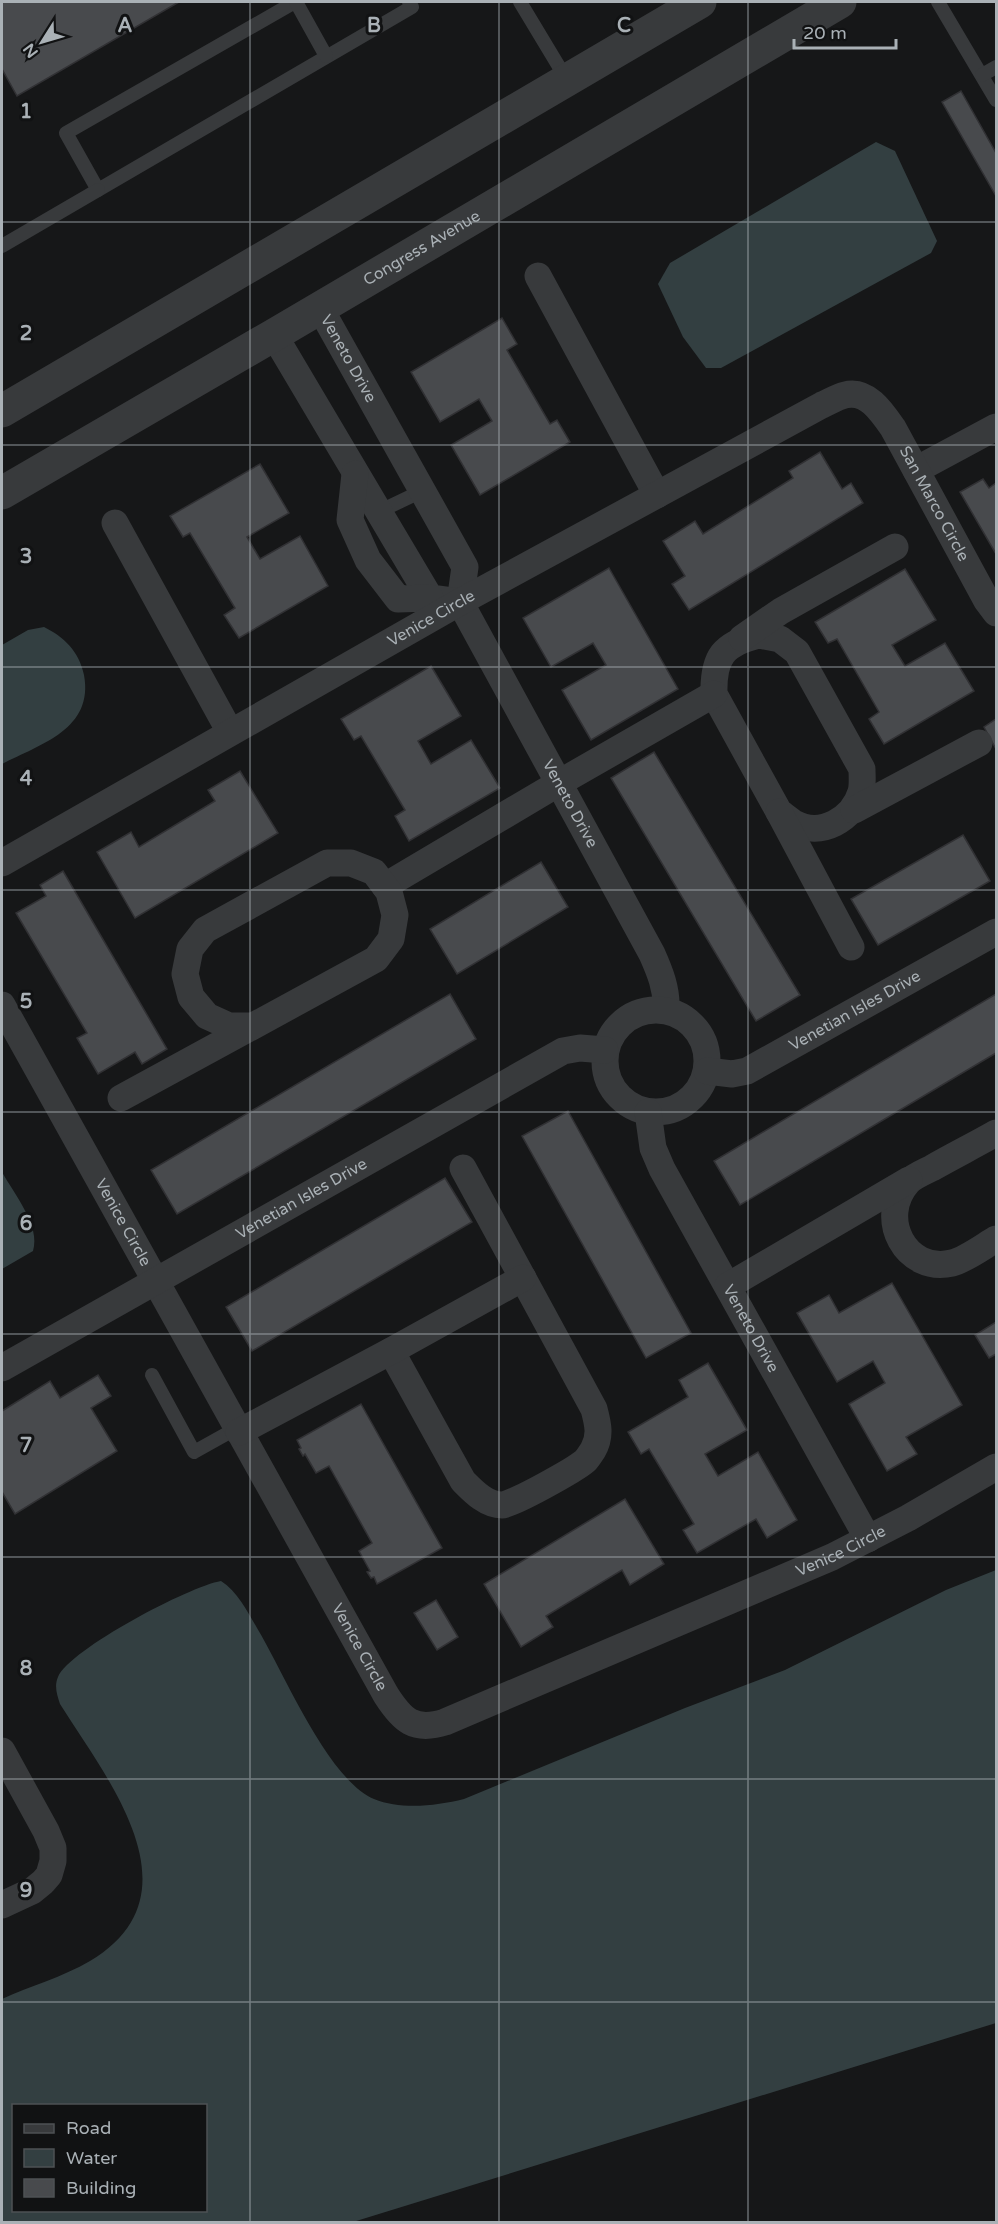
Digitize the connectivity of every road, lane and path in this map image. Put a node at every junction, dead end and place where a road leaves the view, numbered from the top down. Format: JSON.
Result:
{"nodes":[{"id":1,"x":295,"y":2,"type":"edge"},
{"id":2,"x":409,"y":2,"type":"edge"},
{"id":3,"x":520,"y":2,"type":"edge"},
{"id":4,"x":700,"y":2,"type":"edge"},
{"id":5,"x":840,"y":2,"type":"edge"},
{"id":6,"x":938,"y":2,"type":"edge"},
{"id":7,"x":326,"y":56,"type":"junction"},
{"id":8,"x":996,"y":67,"type":"edge"},
{"id":9,"x":982,"y":75,"type":"junction"},
{"id":10,"x":567,"y":80,"type":"junction"},
{"id":11,"x":996,"y":100,"type":"edge"},
{"id":12,"x":98,"y":190,"type":"junction"},
{"id":13,"x":2,"y":246,"type":"edge"},
{"id":14,"x":538,"y":276,"type":"dead end"},
{"id":15,"x":320,"y":308,"type":"junction"},
{"id":16,"x":274,"y":335,"type":"junction"},
{"id":17,"x":868,"y":399,"type":"joint"},
{"id":18,"x":2,"y":411,"type":"edge"},
{"id":19,"x":996,"y":427,"type":"edge"},
{"id":20,"x":916,"y":470,"type":"junction"},
{"id":21,"x":355,"y":474,"type":"junction"},
{"id":22,"x":422,"y":491,"type":"junction"},
{"id":23,"x":2,"y":493,"type":"edge"},
{"id":24,"x":657,"y":495,"type":"junction"},
{"id":25,"x":378,"y":512,"type":"junction"},
{"id":26,"x":115,"y":523,"type":"dead end"},
{"id":27,"x":895,"y":547,"type":"dead end"},
{"id":28,"x":430,"y":598,"type":"junction"},
{"id":29,"x":460,"y":603,"type":"junction"},
{"id":30,"x":996,"y":613,"type":"edge"},
{"id":31,"x":738,"y":640,"type":"junction"},
{"id":32,"x":714,"y":694,"type":"junction"},
{"id":33,"x":230,"y":732,"type":"junction"},
{"id":34,"x":979,"y":743,"type":"dead end"},
{"id":35,"x":559,"y":783,"type":"junction"},
{"id":36,"x":854,"y":810,"type":"junction"},
{"id":37,"x":779,"y":812,"type":"junction"},
{"id":38,"x":2,"y":862,"type":"edge"},
{"id":39,"x":385,"y":886,"type":"junction"},
{"id":40,"x":996,"y":932,"type":"edge"},
{"id":41,"x":851,"y":947,"type":"dead end"},
{"id":42,"x":2,"y":1005,"type":"edge"},
{"id":43,"x":666,"y":1009,"type":"junction"},
{"id":44,"x":253,"y":1026,"type":"junction"},
{"id":45,"x":605,"y":1050,"type":"junction"},
{"id":46,"x":707,"y":1071,"type":"junction"},
{"id":47,"x":121,"y":1098,"type":"dead end"},
{"id":48,"x":648,"y":1112,"type":"junction"},
{"id":49,"x":996,"y":1133,"type":"edge"},
{"id":50,"x":463,"y":1168,"type":"dead end"},
{"id":51,"x":910,"y":1180,"type":"junction"},
{"id":52,"x":996,"y":1239,"type":"edge"},
{"id":53,"x":523,"y":1278,"type":"junction"},
{"id":54,"x":155,"y":1281,"type":"junction"},
{"id":55,"x":728,"y":1286,"type":"junction"},
{"id":56,"x":391,"y":1351,"type":"junction"},
{"id":57,"x":2,"y":1368,"type":"edge"},
{"id":58,"x":152,"y":1375,"type":"dead end"},
{"id":59,"x":238,"y":1430,"type":"junction"},
{"id":60,"x":996,"y":1467,"type":"edge"},
{"id":61,"x":868,"y":1539,"type":"junction"},
{"id":62,"x":2,"y":1751,"type":"edge"},
{"id":63,"x":2,"y":1905,"type":"edge"}],
"edges":[{"from":1,"to":7,"type":"lane"},
{"from":1,"to":12,"type":"lane"},
{"from":2,"to":7,"type":"lane"},
{"from":3,"to":10,"type":"lane"},
{"from":4,"to":10,"type":"street"},
{"from":5,"to":15,"type":"street","name":"Congress Avenue"},
{"from":6,"to":9,"type":"lane"},
{"from":7,"to":12,"type":"lane"},
{"from":8,"to":9,"type":"lane"},
{"from":9,"to":11,"type":"lane"},
{"from":10,"to":18,"type":"street"},
{"from":12,"to":13,"type":"lane"},
{"from":14,"to":24,"type":"street"},
{"from":15,"to":16,"type":"street","name":"Congress Avenue"},
{"from":15,"to":22,"type":"street","name":"Veneto Drive"},
{"from":16,"to":21,"type":"street"},
{"from":16,"to":23,"type":"street","name":"Congress Avenue"},
{"from":17,"to":20,"type":"street","name":"San Marco Circle"},
{"from":17,"to":24,"type":"street","name":"Venice Circle"},
{"from":19,"to":20,"type":"street"},
{"from":20,"to":30,"type":"street","name":"San Marco Circle"},
{"from":21,"to":25,"type":"street"},
{"from":21,"to":28,"type":"street"},
{"from":22,"to":25,"type":"lane"},
{"from":22,"to":29,"type":"street","name":"Veneto Drive"},
{"from":24,"to":29,"type":"street","name":"Venice Circle"},
{"from":25,"to":28,"type":"street"},
{"from":26,"to":33,"type":"street"},
{"from":27,"to":31,"type":"street"},
{"from":28,"to":29,"type":"street"},
{"from":29,"to":33,"type":"street","name":"Venice Circle"},
{"from":29,"to":35,"type":"street","name":"Veneto Drive"},
{"from":31,"to":32,"type":"street"},
{"from":31,"to":36,"type":"street"},
{"from":32,"to":35,"type":"street"},
{"from":32,"to":37,"type":"street"},
{"from":33,"to":38,"type":"street","name":"Venice Circle"},
{"from":34,"to":36,"type":"street"},
{"from":35,"to":39,"type":"street"},
{"from":35,"to":43,"type":"street","name":"Veneto Drive"},
{"from":36,"to":37,"type":"street"},
{"from":37,"to":41,"type":"street"},
{"from":39,"to":44,"type":"street"},
{"from":39,"to":44,"type":"street"},
{"from":40,"to":46,"type":"street","name":"Venetian Isles Drive"},
{"from":42,"to":54,"type":"street","name":"Venice Circle"},
{"from":43,"to":45,"type":"street"},
{"from":43,"to":46,"type":"street"},
{"from":44,"to":47,"type":"street"},
{"from":45,"to":48,"type":"street"},
{"from":45,"to":54,"type":"street","name":"Venetian Isles Drive"},
{"from":46,"to":48,"type":"street"},
{"from":48,"to":55,"type":"street","name":"Veneto Drive"},
{"from":49,"to":51,"type":"street"},
{"from":50,"to":53,"type":"street"},
{"from":51,"to":52,"type":"street"},
{"from":51,"to":55,"type":"street"},
{"from":53,"to":56,"type":"street"},
{"from":53,"to":56,"type":"street"},
{"from":54,"to":57,"type":"street","name":"Venetian Isles Drive"},
{"from":54,"to":59,"type":"street","name":"Venice Circle"},
{"from":55,"to":61,"type":"street","name":"Veneto Drive"},
{"from":56,"to":59,"type":"street"},
{"from":58,"to":59,"type":"lane"},
{"from":59,"to":61,"type":"street","name":"Venice Circle"},
{"from":60,"to":61,"type":"street","name":"Venice Circle"},
{"from":62,"to":63,"type":"street"}]}
